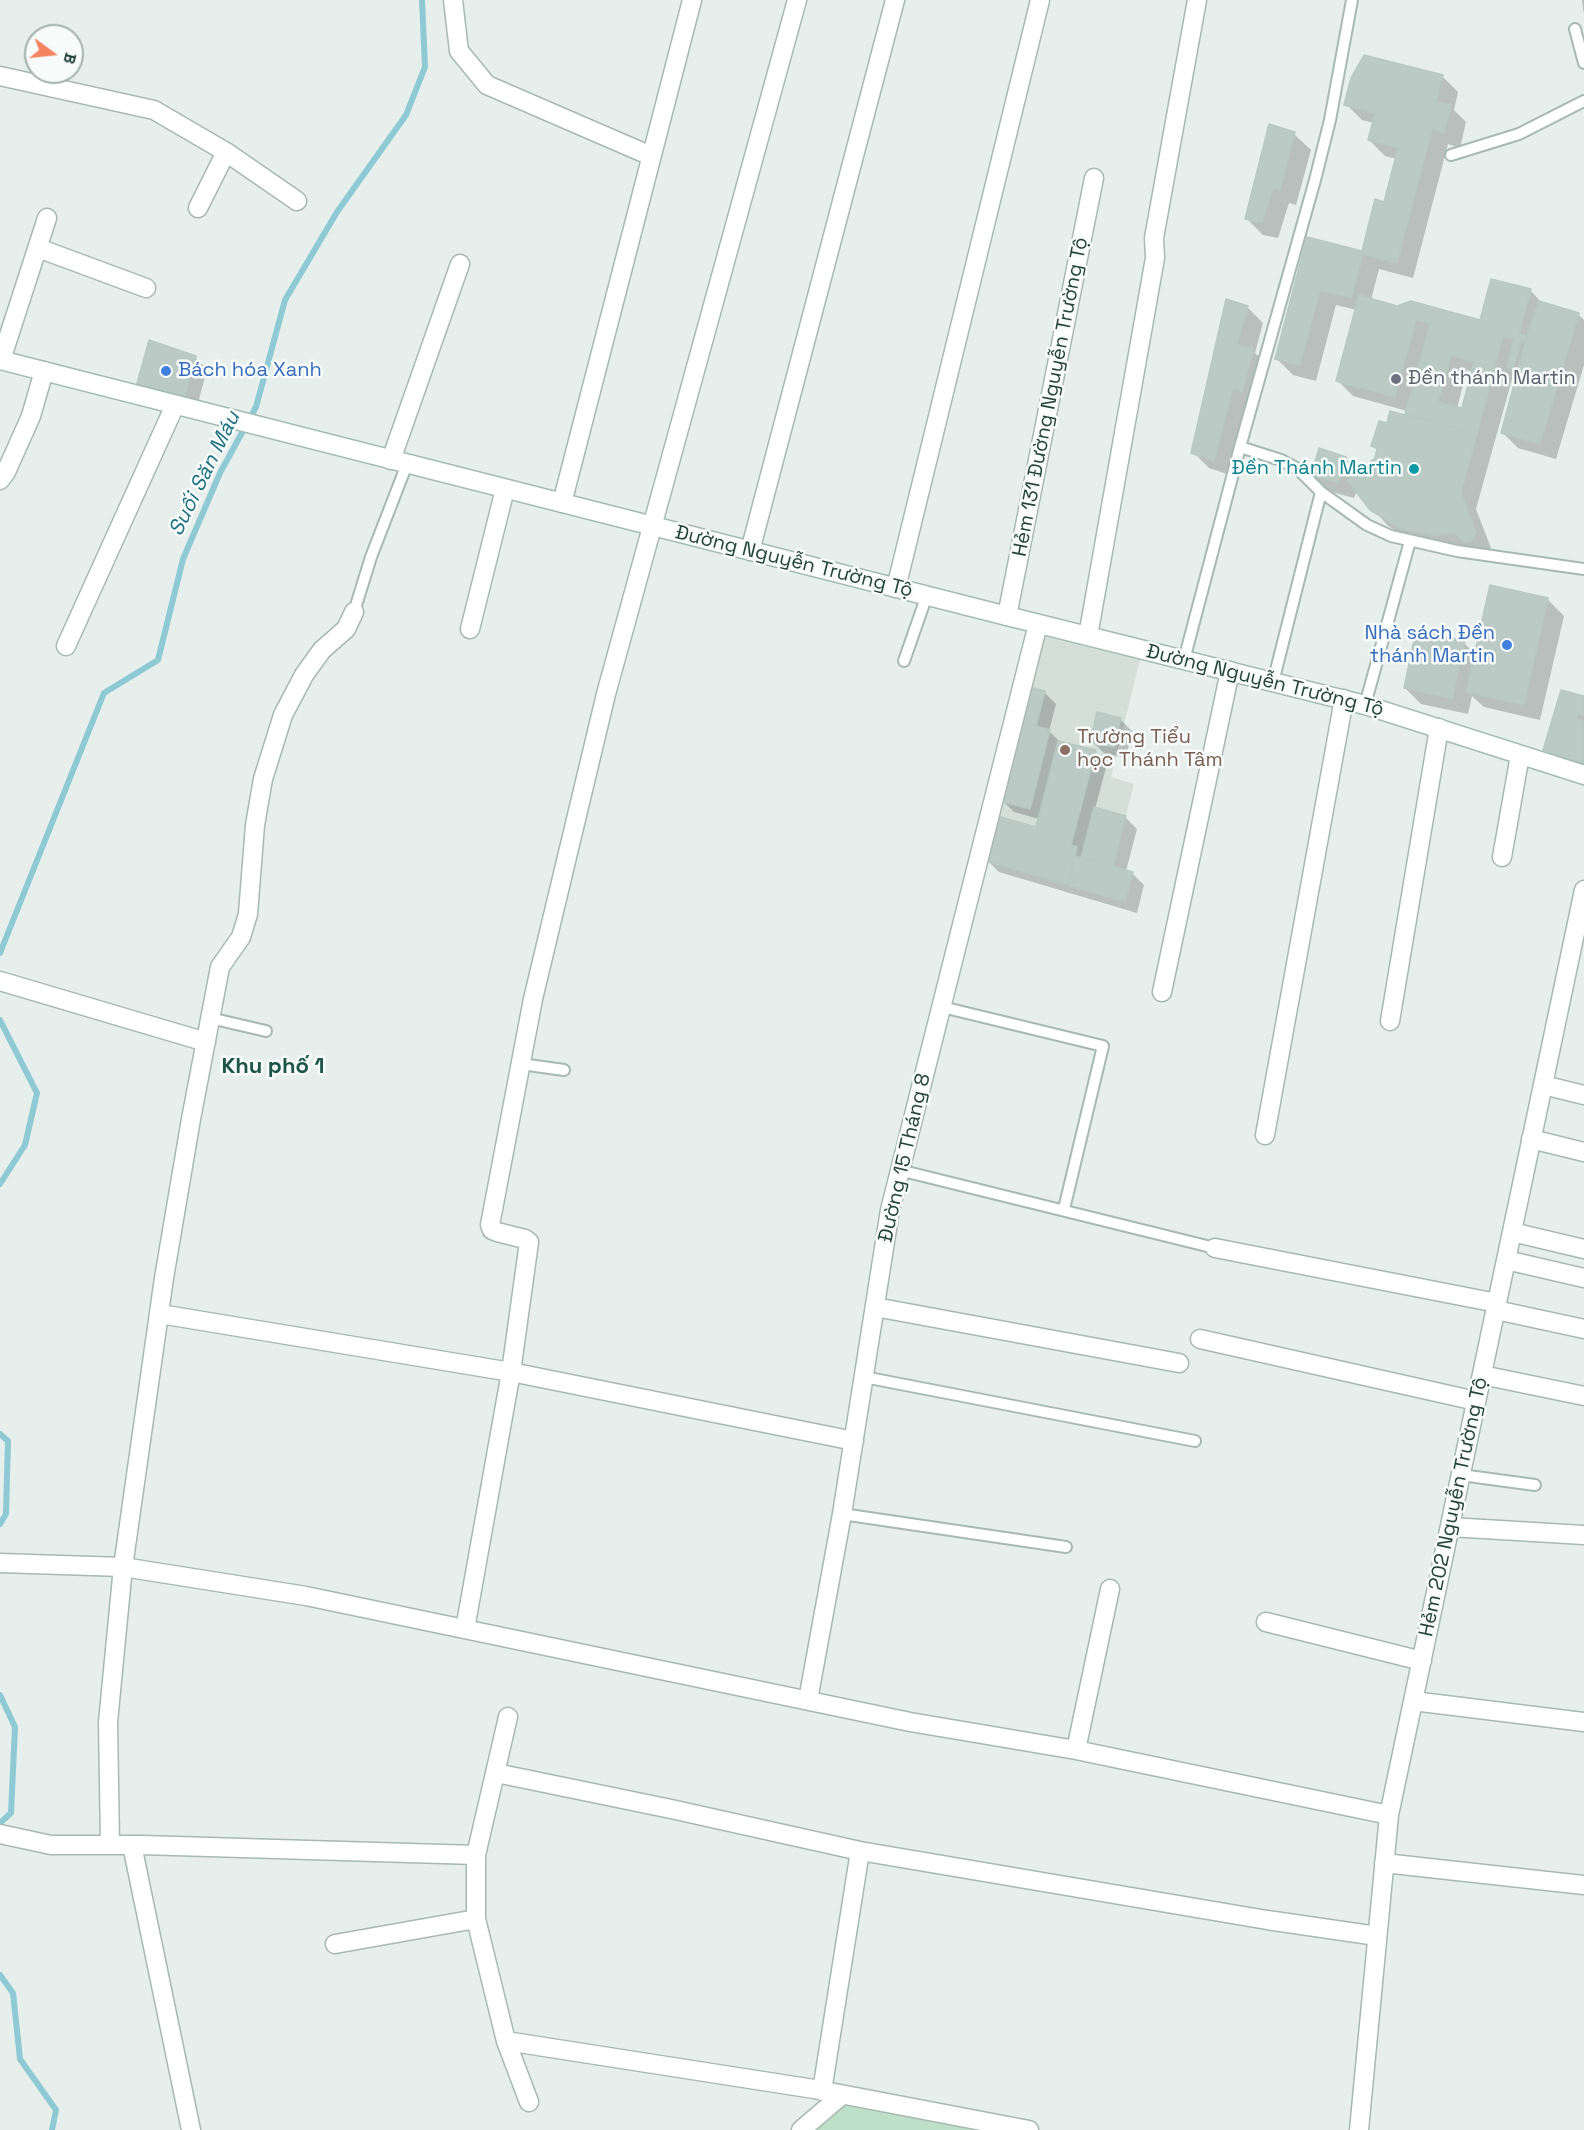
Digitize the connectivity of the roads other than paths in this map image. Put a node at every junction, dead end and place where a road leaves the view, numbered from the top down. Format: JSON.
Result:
{"nodes":[{"id":1,"x":453,"y":0,"type":"edge"},
{"id":2,"x":692,"y":0,"type":"edge"},
{"id":3,"x":796,"y":0,"type":"edge"},
{"id":4,"x":895,"y":0,"type":"edge"},
{"id":5,"x":1040,"y":0,"type":"edge"},
{"id":6,"x":1197,"y":0,"type":"edge"},
{"id":7,"x":1352,"y":0,"type":"edge"},
{"id":8,"x":1575,"y":29,"type":"dead end"},
{"id":9,"x":1584,"y":63,"type":"edge"},
{"id":10,"x":0,"y":76,"type":"edge"},
{"id":11,"x":1584,"y":101,"type":"edge"},
{"id":12,"x":226,"y":152,"type":"junction"},
{"id":13,"x":1451,"y":155,"type":"dead end"},
{"id":14,"x":651,"y":156,"type":"junction"},
{"id":15,"x":1094,"y":178,"type":"dead end"},
{"id":16,"x":297,"y":201,"type":"dead end"},
{"id":17,"x":198,"y":208,"type":"dead end"},
{"id":18,"x":47,"y":218,"type":"dead end"},
{"id":19,"x":38,"y":248,"type":"junction"},
{"id":20,"x":460,"y":264,"type":"dead end"},
{"id":21,"x":146,"y":288,"type":"dead end"},
{"id":22,"x":0,"y":360,"type":"edge"},
{"id":23,"x":44,"y":371,"type":"junction"},
{"id":24,"x":175,"y":405,"type":"junction"},
{"id":25,"x":1240,"y":447,"type":"junction"},
{"id":26,"x":399,"y":462,"type":"junction"},
{"id":27,"x":0,"y":480,"type":"edge"},
{"id":28,"x":505,"y":489,"type":"junction"},
{"id":29,"x":1321,"y":492,"type":"junction"},
{"id":30,"x":562,"y":503,"type":"junction"},
{"id":31,"x":652,"y":526,"type":"junction"},
{"id":32,"x":1410,"y":541,"type":"junction"},
{"id":33,"x":750,"y":551,"type":"junction"},
{"id":34,"x":1584,"y":569,"type":"edge"},
{"id":35,"x":896,"y":588,"type":"junction"},
{"id":36,"x":927,"y":595,"type":"junction"},
{"id":37,"x":354,"y":612,"type":"joint"},
{"id":38,"x":1007,"y":616,"type":"junction"},
{"id":39,"x":1038,"y":624,"type":"junction"},
{"id":40,"x":470,"y":628,"type":"dead end"},
{"id":41,"x":1088,"y":636,"type":"junction"},
{"id":42,"x":66,"y":646,"type":"dead end"},
{"id":43,"x":1184,"y":660,"type":"junction"},
{"id":44,"x":904,"y":661,"type":"dead end"},
{"id":45,"x":1230,"y":671,"type":"junction"},
{"id":46,"x":1273,"y":682,"type":"junction"},
{"id":47,"x":1344,"y":699,"type":"junction"},
{"id":48,"x":1365,"y":705,"type":"junction"},
{"id":49,"x":1439,"y":728,"type":"junction"},
{"id":50,"x":1521,"y":755,"type":"junction"},
{"id":51,"x":1584,"y":775,"type":"edge"},
{"id":52,"x":1502,"y":857,"type":"dead end"},
{"id":53,"x":1584,"y":890,"type":"edge"},
{"id":54,"x":6,"y":983,"type":"edge"},
{"id":55,"x":1162,"y":992,"type":"dead end"},
{"id":56,"x":942,"y":1007,"type":"junction"},
{"id":57,"x":210,"y":1018,"type":"junction"},
{"id":58,"x":1390,"y":1021,"type":"dead end"},
{"id":59,"x":266,"y":1031,"type":"dead end"},
{"id":60,"x":206,"y":1042,"type":"junction"},
{"id":61,"x":521,"y":1064,"type":"junction"},
{"id":62,"x":564,"y":1070,"type":"dead end"},
{"id":63,"x":1543,"y":1085,"type":"junction"},
{"id":64,"x":1584,"y":1095,"type":"edge"},
{"id":65,"x":1265,"y":1135,"type":"dead end"},
{"id":66,"x":1531,"y":1139,"type":"junction"},
{"id":67,"x":1584,"y":1152,"type":"edge"},
{"id":68,"x":899,"y":1170,"type":"junction"},
{"id":69,"x":1064,"y":1209,"type":"junction"},
{"id":70,"x":1512,"y":1232,"type":"junction"},
{"id":71,"x":1215,"y":1248,"type":"joint"},
{"id":72,"x":1584,"y":1249,"type":"edge"},
{"id":73,"x":1506,"y":1260,"type":"junction"},
{"id":74,"x":1584,"y":1278,"type":"edge"},
{"id":75,"x":1496,"y":1306,"type":"junction"},
{"id":76,"x":875,"y":1307,"type":"junction"},
{"id":77,"x":160,"y":1314,"type":"junction"},
{"id":78,"x":1584,"y":1329,"type":"edge"},
{"id":79,"x":1200,"y":1339,"type":"dead end"},
{"id":80,"x":1179,"y":1363,"type":"dead end"},
{"id":81,"x":511,"y":1372,"type":"junction"},
{"id":82,"x":1482,"y":1374,"type":"junction"},
{"id":83,"x":864,"y":1377,"type":"junction"},
{"id":84,"x":1584,"y":1396,"type":"edge"},
{"id":85,"x":1476,"y":1401,"type":"junction"},
{"id":86,"x":854,"y":1441,"type":"junction"},
{"id":87,"x":1195,"y":1441,"type":"dead end"},
{"id":88,"x":1461,"y":1475,"type":"junction"},
{"id":89,"x":1535,"y":1485,"type":"dead end"},
{"id":90,"x":842,"y":1514,"type":"junction"},
{"id":91,"x":1450,"y":1527,"type":"junction"},
{"id":92,"x":1584,"y":1535,"type":"edge"},
{"id":93,"x":1066,"y":1547,"type":"dead end"},
{"id":94,"x":0,"y":1563,"type":"edge"},
{"id":95,"x":123,"y":1567,"type":"junction"},
{"id":96,"x":1110,"y":1589,"type":"dead end"},
{"id":97,"x":1266,"y":1622,"type":"dead end"},
{"id":98,"x":465,"y":1629,"type":"junction"},
{"id":99,"x":1422,"y":1661,"type":"junction"},
{"id":100,"x":808,"y":1700,"type":"junction"},
{"id":101,"x":1413,"y":1701,"type":"junction"},
{"id":102,"x":508,"y":1717,"type":"dead end"},
{"id":103,"x":1584,"y":1722,"type":"edge"},
{"id":104,"x":1076,"y":1750,"type":"junction"},
{"id":105,"x":496,"y":1773,"type":"junction"},
{"id":106,"x":1389,"y":1815,"type":"junction"},
{"id":107,"x":2,"y":1834,"type":"edge"},
{"id":108,"x":110,"y":1845,"type":"junction"},
{"id":109,"x":132,"y":1845,"type":"junction"},
{"id":110,"x":860,"y":1851,"type":"junction"},
{"id":111,"x":476,"y":1855,"type":"junction"},
{"id":112,"x":1384,"y":1863,"type":"junction"},
{"id":113,"x":1584,"y":1885,"type":"edge"},
{"id":114,"x":476,"y":1919,"type":"junction"},
{"id":115,"x":1377,"y":1936,"type":"junction"},
{"id":116,"x":335,"y":1944,"type":"dead end"},
{"id":117,"x":506,"y":2041,"type":"junction"},
{"id":118,"x":822,"y":2091,"type":"junction"},
{"id":119,"x":842,"y":2095,"type":"junction"},
{"id":120,"x":529,"y":2102,"type":"dead end"},
{"id":121,"x":1020,"y":2129,"type":"edge"},
{"id":122,"x":191,"y":2130,"type":"edge"},
{"id":123,"x":801,"y":2130,"type":"edge"},
{"id":124,"x":1359,"y":2130,"type":"edge"}],
"edges":[{"from":1,"to":14,"type":"street"},
{"from":2,"to":14,"type":"street"},
{"from":3,"to":31,"type":"street"},
{"from":4,"to":33,"type":"street"},
{"from":5,"to":35,"type":"street"},
{"from":6,"to":41,"type":"street"},
{"from":7,"to":25,"type":"lane"},
{"from":8,"to":9,"type":"lane"},
{"from":10,"to":12,"type":"street"},
{"from":11,"to":13,"type":"lane"},
{"from":12,"to":16,"type":"street"},
{"from":12,"to":17,"type":"street"},
{"from":14,"to":30,"type":"street"},
{"from":15,"to":38,"type":"street","name":"Hẻm 131 Đường Nguyễn Trường Tộ"},
{"from":18,"to":19,"type":"street"},
{"from":19,"to":21,"type":"street"},
{"from":19,"to":22,"type":"street"},
{"from":20,"to":26,"type":"street"},
{"from":22,"to":23,"type":"street","name":"Đường Nguyễn Trường Tộ"},
{"from":23,"to":24,"type":"street","name":"Đường Nguyễn Trường Tộ"},
{"from":23,"to":27,"type":"street"},
{"from":24,"to":26,"type":"street","name":"Đường Nguyễn Trường Tộ"},
{"from":24,"to":42,"type":"street"},
{"from":25,"to":29,"type":"lane"},
{"from":25,"to":43,"type":"lane"},
{"from":26,"to":28,"type":"street","name":"Đường Nguyễn Trường Tộ"},
{"from":26,"to":37,"type":"lane"},
{"from":28,"to":30,"type":"street","name":"Đường Nguyễn Trường Tộ"},
{"from":28,"to":40,"type":"street"},
{"from":29,"to":32,"type":"lane"},
{"from":29,"to":46,"type":"lane"},
{"from":30,"to":31,"type":"street","name":"Đường Nguyễn Trường Tộ"},
{"from":31,"to":33,"type":"street","name":"Đường Nguyễn Trường Tộ"},
{"from":31,"to":61,"type":"street"},
{"from":32,"to":34,"type":"lane"},
{"from":32,"to":48,"type":"lane"},
{"from":33,"to":35,"type":"street","name":"Đường Nguyễn Trường Tộ"},
{"from":35,"to":36,"type":"street","name":"Đường Nguyễn Trường Tộ"},
{"from":36,"to":38,"type":"street","name":"Đường Nguyễn Trường Tộ"},
{"from":36,"to":44,"type":"lane"},
{"from":37,"to":57,"type":"street"},
{"from":38,"to":39,"type":"street","name":"Đường Nguyễn Trường Tộ"},
{"from":39,"to":41,"type":"street","name":"Đường Nguyễn Trường Tộ"},
{"from":39,"to":56,"type":"street","name":"Đường 15 Tháng 8"},
{"from":41,"to":43,"type":"street","name":"Đường Nguyễn Trường Tộ"},
{"from":43,"to":45,"type":"street","name":"Đường Nguyễn Trường Tộ"},
{"from":45,"to":46,"type":"street","name":"Đường Nguyễn Trường Tộ"},
{"from":45,"to":55,"type":"street"},
{"from":46,"to":47,"type":"street","name":"Đường Nguyễn Trường Tộ"},
{"from":47,"to":48,"type":"street","name":"Đường Nguyễn Trường Tộ"},
{"from":47,"to":65,"type":"street"},
{"from":48,"to":49,"type":"street","name":"Đường Nguyễn Trường Tộ"},
{"from":49,"to":50,"type":"street","name":"Đường Nguyễn Trường Tộ"},
{"from":49,"to":58,"type":"street"},
{"from":50,"to":51,"type":"street","name":"Đường Nguyễn Trường Tộ"},
{"from":50,"to":52,"type":"street"},
{"from":53,"to":63,"type":"street","name":"Hẻm 202 Nguyễn Trường Tộ"},
{"from":54,"to":60,"type":"street"},
{"from":56,"to":68,"type":"street","name":"Đường 15 Tháng 8"},
{"from":56,"to":69,"type":"lane"},
{"from":57,"to":59,"type":"lane"},
{"from":57,"to":60,"type":"street"},
{"from":60,"to":77,"type":"street"},
{"from":61,"to":62,"type":"lane"},
{"from":61,"to":81,"type":"street"},
{"from":63,"to":64,"type":"street"},
{"from":63,"to":66,"type":"street","name":"Hẻm 202 Nguyễn Trường Tộ"},
{"from":66,"to":67,"type":"street"},
{"from":66,"to":70,"type":"street","name":"Hẻm 202 Nguyễn Trường Tộ"},
{"from":68,"to":69,"type":"lane"},
{"from":68,"to":76,"type":"street","name":"Đường 15 Tháng 8"},
{"from":69,"to":71,"type":"lane"},
{"from":70,"to":72,"type":"street"},
{"from":70,"to":73,"type":"street","name":"Hẻm 202 Nguyễn Trường Tộ"},
{"from":71,"to":75,"type":"street"},
{"from":73,"to":74,"type":"street"},
{"from":73,"to":75,"type":"street","name":"Hẻm 202 Nguyễn Trường Tộ"},
{"from":75,"to":78,"type":"street"},
{"from":75,"to":82,"type":"street","name":"Hẻm 202 Nguyễn Trường Tộ"},
{"from":76,"to":80,"type":"street"},
{"from":76,"to":83,"type":"street","name":"Đường 15 Tháng 8"},
{"from":77,"to":81,"type":"street"},
{"from":77,"to":95,"type":"street"},
{"from":79,"to":85,"type":"street"},
{"from":81,"to":86,"type":"street"},
{"from":81,"to":98,"type":"street"},
{"from":82,"to":84,"type":"street"},
{"from":82,"to":85,"type":"street","name":"Hẻm 202 Nguyễn Trường Tộ"},
{"from":83,"to":86,"type":"street","name":"Đường 15 Tháng 8"},
{"from":83,"to":87,"type":"lane"},
{"from":85,"to":88,"type":"street","name":"Hẻm 202 Nguyễn Trường Tộ"},
{"from":86,"to":90,"type":"street","name":"Đường 15 Tháng 8"},
{"from":88,"to":89,"type":"lane"},
{"from":88,"to":91,"type":"street","name":"Hẻm 202 Nguyễn Trường Tộ"},
{"from":90,"to":93,"type":"lane"},
{"from":90,"to":100,"type":"street","name":"Đường 15 Tháng 8"},
{"from":91,"to":92,"type":"street"},
{"from":91,"to":99,"type":"street","name":"Hẻm 202 Nguyễn Trường Tộ"},
{"from":94,"to":95,"type":"street"},
{"from":95,"to":98,"type":"street"},
{"from":95,"to":108,"type":"street"},
{"from":96,"to":104,"type":"street"},
{"from":97,"to":99,"type":"street"},
{"from":98,"to":100,"type":"street"},
{"from":99,"to":101,"type":"street","name":"Hẻm 202 Nguyễn Trường Tộ"},
{"from":100,"to":104,"type":"street"},
{"from":101,"to":103,"type":"street"},
{"from":101,"to":106,"type":"street","name":"Hẻm 202 Nguyễn Trường Tộ"},
{"from":102,"to":105,"type":"street"},
{"from":104,"to":106,"type":"street"},
{"from":105,"to":110,"type":"street"},
{"from":105,"to":111,"type":"street"},
{"from":106,"to":112,"type":"street","name":"Hẻm 202 Nguyễn Trường Tộ"},
{"from":107,"to":108,"type":"street"},
{"from":108,"to":109,"type":"street"},
{"from":109,"to":111,"type":"street"},
{"from":109,"to":122,"type":"street"},
{"from":110,"to":115,"type":"street"},
{"from":110,"to":118,"type":"street"},
{"from":111,"to":114,"type":"street"},
{"from":112,"to":113,"type":"street"},
{"from":112,"to":115,"type":"street","name":"Hẻm 202 Nguyễn Trường Tộ"},
{"from":114,"to":116,"type":"street"},
{"from":114,"to":117,"type":"street"},
{"from":115,"to":124,"type":"street","name":"Hẻm 202 Nguyễn Trường Tộ"},
{"from":117,"to":118,"type":"street"},
{"from":117,"to":120,"type":"street"},
{"from":118,"to":119,"type":"street"},
{"from":119,"to":121,"type":"street"},
{"from":119,"to":123,"type":"street"}]}
